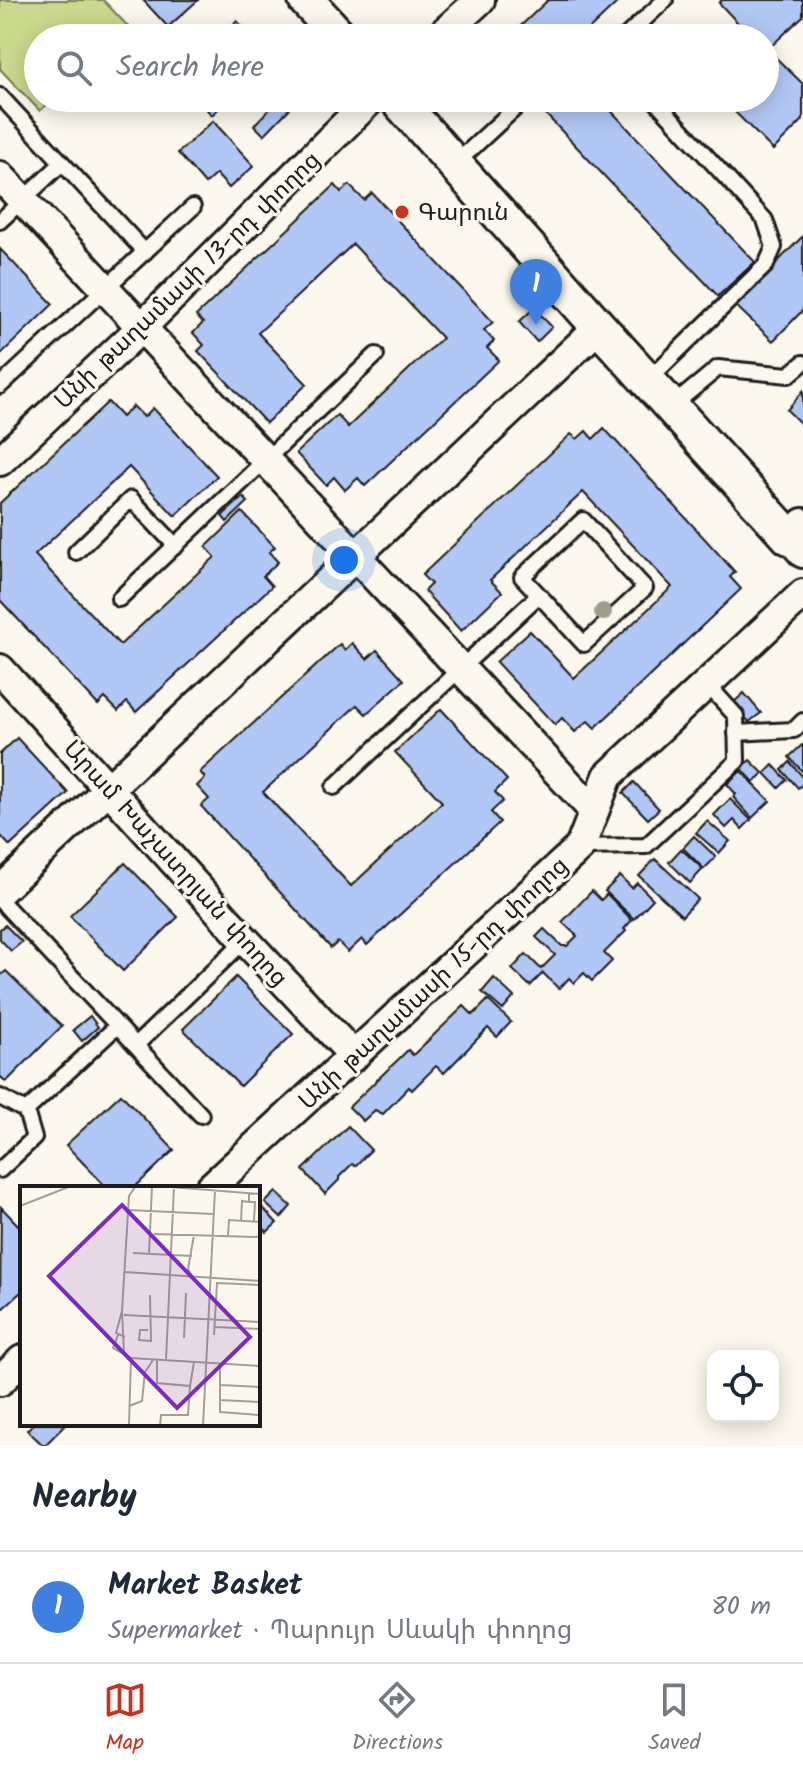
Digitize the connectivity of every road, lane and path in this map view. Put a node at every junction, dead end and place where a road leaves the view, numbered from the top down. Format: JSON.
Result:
{"nodes":[{"id":1,"x":480,"y":0,"type":"edge"},
{"id":2,"x":665,"y":0,"type":"edge"},
{"id":3,"x":314,"y":3,"type":"edge"},
{"id":4,"x":330,"y":24,"type":"edge"},
{"id":5,"x":453,"y":24,"type":"edge"},
{"id":6,"x":639,"y":24,"type":"edge"},
{"id":7,"x":0,"y":96,"type":"edge"},
{"id":8,"x":358,"y":112,"type":"edge"},
{"id":9,"x":408,"y":112,"type":"edge"},
{"id":10,"x":511,"y":112,"type":"edge"},
{"id":11,"x":666,"y":112,"type":"edge"},
{"id":12,"x":62,"y":163,"type":"junction"},
{"id":13,"x":454,"y":164,"type":"junction"},
{"id":14,"x":0,"y":176,"type":"edge"},
{"id":15,"x":23,"y":200,"type":"junction"},
{"id":16,"x":193,"y":207,"type":"dead end"},
{"id":17,"x":0,"y":221,"type":"edge"},
{"id":18,"x":145,"y":252,"type":"junction"},
{"id":19,"x":106,"y":288,"type":"junction"},
{"id":20,"x":142,"y":327,"type":"junction"},
{"id":21,"x":599,"y":327,"type":"junction"},
{"id":22,"x":376,"y":355,"type":"dead end"},
{"id":23,"x":803,"y":363,"type":"edge"},
{"id":24,"x":648,"y":380,"type":"junction"},
{"id":25,"x":0,"y":386,"type":"edge"},
{"id":26,"x":672,"y":406,"type":"junction"},
{"id":27,"x":265,"y":458,"type":"junction"},
{"id":28,"x":0,"y":461,"type":"edge"},
{"id":29,"x":798,"y":538,"type":"edge"},
{"id":30,"x":176,"y":546,"type":"junction"},
{"id":31,"x":76,"y":552,"type":"dead end"},
{"id":32,"x":356,"y":555,"type":"junction"},
{"id":33,"x":803,"y":594,"type":"edge"},
{"id":34,"x":539,"y":595,"type":"junction"},
{"id":35,"x":119,"y":599,"type":"dead end"},
{"id":36,"x":460,"y":667,"type":"junction"},
{"id":37,"x":0,"y":669,"type":"edge"},
{"id":38,"x":707,"y":684,"type":"junction"},
{"id":39,"x":803,"y":721,"type":"edge"},
{"id":40,"x":736,"y":733,"type":"junction"},
{"id":41,"x":334,"y":787,"type":"dead end"},
{"id":42,"x":108,"y":790,"type":"junction"},
{"id":43,"x":594,"y":811,"type":"junction"},
{"id":44,"x":580,"y":847,"type":"junction"},
{"id":45,"x":0,"y":891,"type":"edge"},
{"id":46,"x":0,"y":900,"type":"edge"},
{"id":47,"x":245,"y":940,"type":"junction"},
{"id":48,"x":117,"y":1026,"type":"junction"},
{"id":49,"x":136,"y":1045,"type":"junction"},
{"id":50,"x":354,"y":1056,"type":"junction"},
{"id":51,"x":0,"y":1097,"type":"edge"},
{"id":52,"x":26,"y":1111,"type":"junction"},
{"id":53,"x":201,"y":1115,"type":"dead end"},
{"id":54,"x":0,"y":1170,"type":"edge"},
{"id":55,"x":212,"y":1186,"type":"edge"},
{"id":56,"x":20,"y":1362,"type":"edge"},
{"id":57,"x":0,"y":1381,"type":"edge"}],
"edges":[{"from":1,"to":5,"type":"street"},
{"from":2,"to":6,"type":"lane"},
{"from":3,"to":4,"type":"street"},
{"from":7,"to":12,"type":"lane"},
{"from":8,"to":20,"type":"street","name":"Անի թաղամասի 13-րդ փողոց"},
{"from":9,"to":13,"type":"street"},
{"from":10,"to":13,"type":"lane"},
{"from":11,"to":24,"type":"lane"},
{"from":12,"to":15,"type":"lane"},
{"from":12,"to":18,"type":"lane"},
{"from":13,"to":21,"type":"street"},
{"from":14,"to":15,"type":"street"},
{"from":15,"to":17,"type":"lane"},
{"from":15,"to":19,"type":"street"},
{"from":16,"to":18,"type":"lane"},
{"from":18,"to":19,"type":"lane"},
{"from":19,"to":20,"type":"street"},
{"from":19,"to":25,"type":"lane"},
{"from":20,"to":27,"type":"street"},
{"from":20,"to":28,"type":"street","name":"Անի թաղամասի 13-րդ փողոց"},
{"from":21,"to":24,"type":"street"},
{"from":21,"to":32,"type":"street"},
{"from":22,"to":27,"type":"lane"},
{"from":23,"to":26,"type":"lane"},
{"from":24,"to":26,"type":"street"},
{"from":26,"to":29,"type":"street"},
{"from":27,"to":30,"type":"lane"},
{"from":27,"to":32,"type":"street"},
{"from":30,"to":31,"type":"lane"},
{"from":30,"to":35,"type":"lane"},
{"from":32,"to":36,"type":"street"},
{"from":32,"to":42,"type":"street"},
{"from":33,"to":38,"type":"street","name":"Անի թաղամասի 15-րդ փողոց"},
{"from":34,"to":34,"type":"lane"},
{"from":34,"to":36,"type":"lane"},
{"from":36,"to":41,"type":"lane"},
{"from":36,"to":43,"type":"street"},
{"from":37,"to":42,"type":"street","name":"Արամ Խաչատրյան փողոց"},
{"from":38,"to":40,"type":"lane"},
{"from":38,"to":43,"type":"street","name":"Անի թաղամասի 15-րդ փողոց"},
{"from":39,"to":40,"type":"lane"},
{"from":40,"to":44,"type":"lane"},
{"from":42,"to":45,"type":"street"},
{"from":42,"to":47,"type":"street","name":"Արամ Խաչատրյան փողոց"},
{"from":43,"to":44,"type":"street","name":"Անի թաղամասի 15-րդ փողոց"},
{"from":44,"to":50,"type":"street","name":"Անի թաղամասի 15-րդ փողոց"},
{"from":46,"to":48,"type":"lane"},
{"from":47,"to":49,"type":"lane"},
{"from":47,"to":50,"type":"street","name":"Արամ Խաչատրյան փողոց"},
{"from":48,"to":49,"type":"lane"},
{"from":48,"to":52,"type":"lane"},
{"from":49,"to":53,"type":"lane"},
{"from":50,"to":55,"type":"street","name":"Անի թաղամասի 15-րդ փողոց"},
{"from":51,"to":52,"type":"lane"},
{"from":52,"to":54,"type":"lane"},
{"from":56,"to":57,"type":"street"}]}
